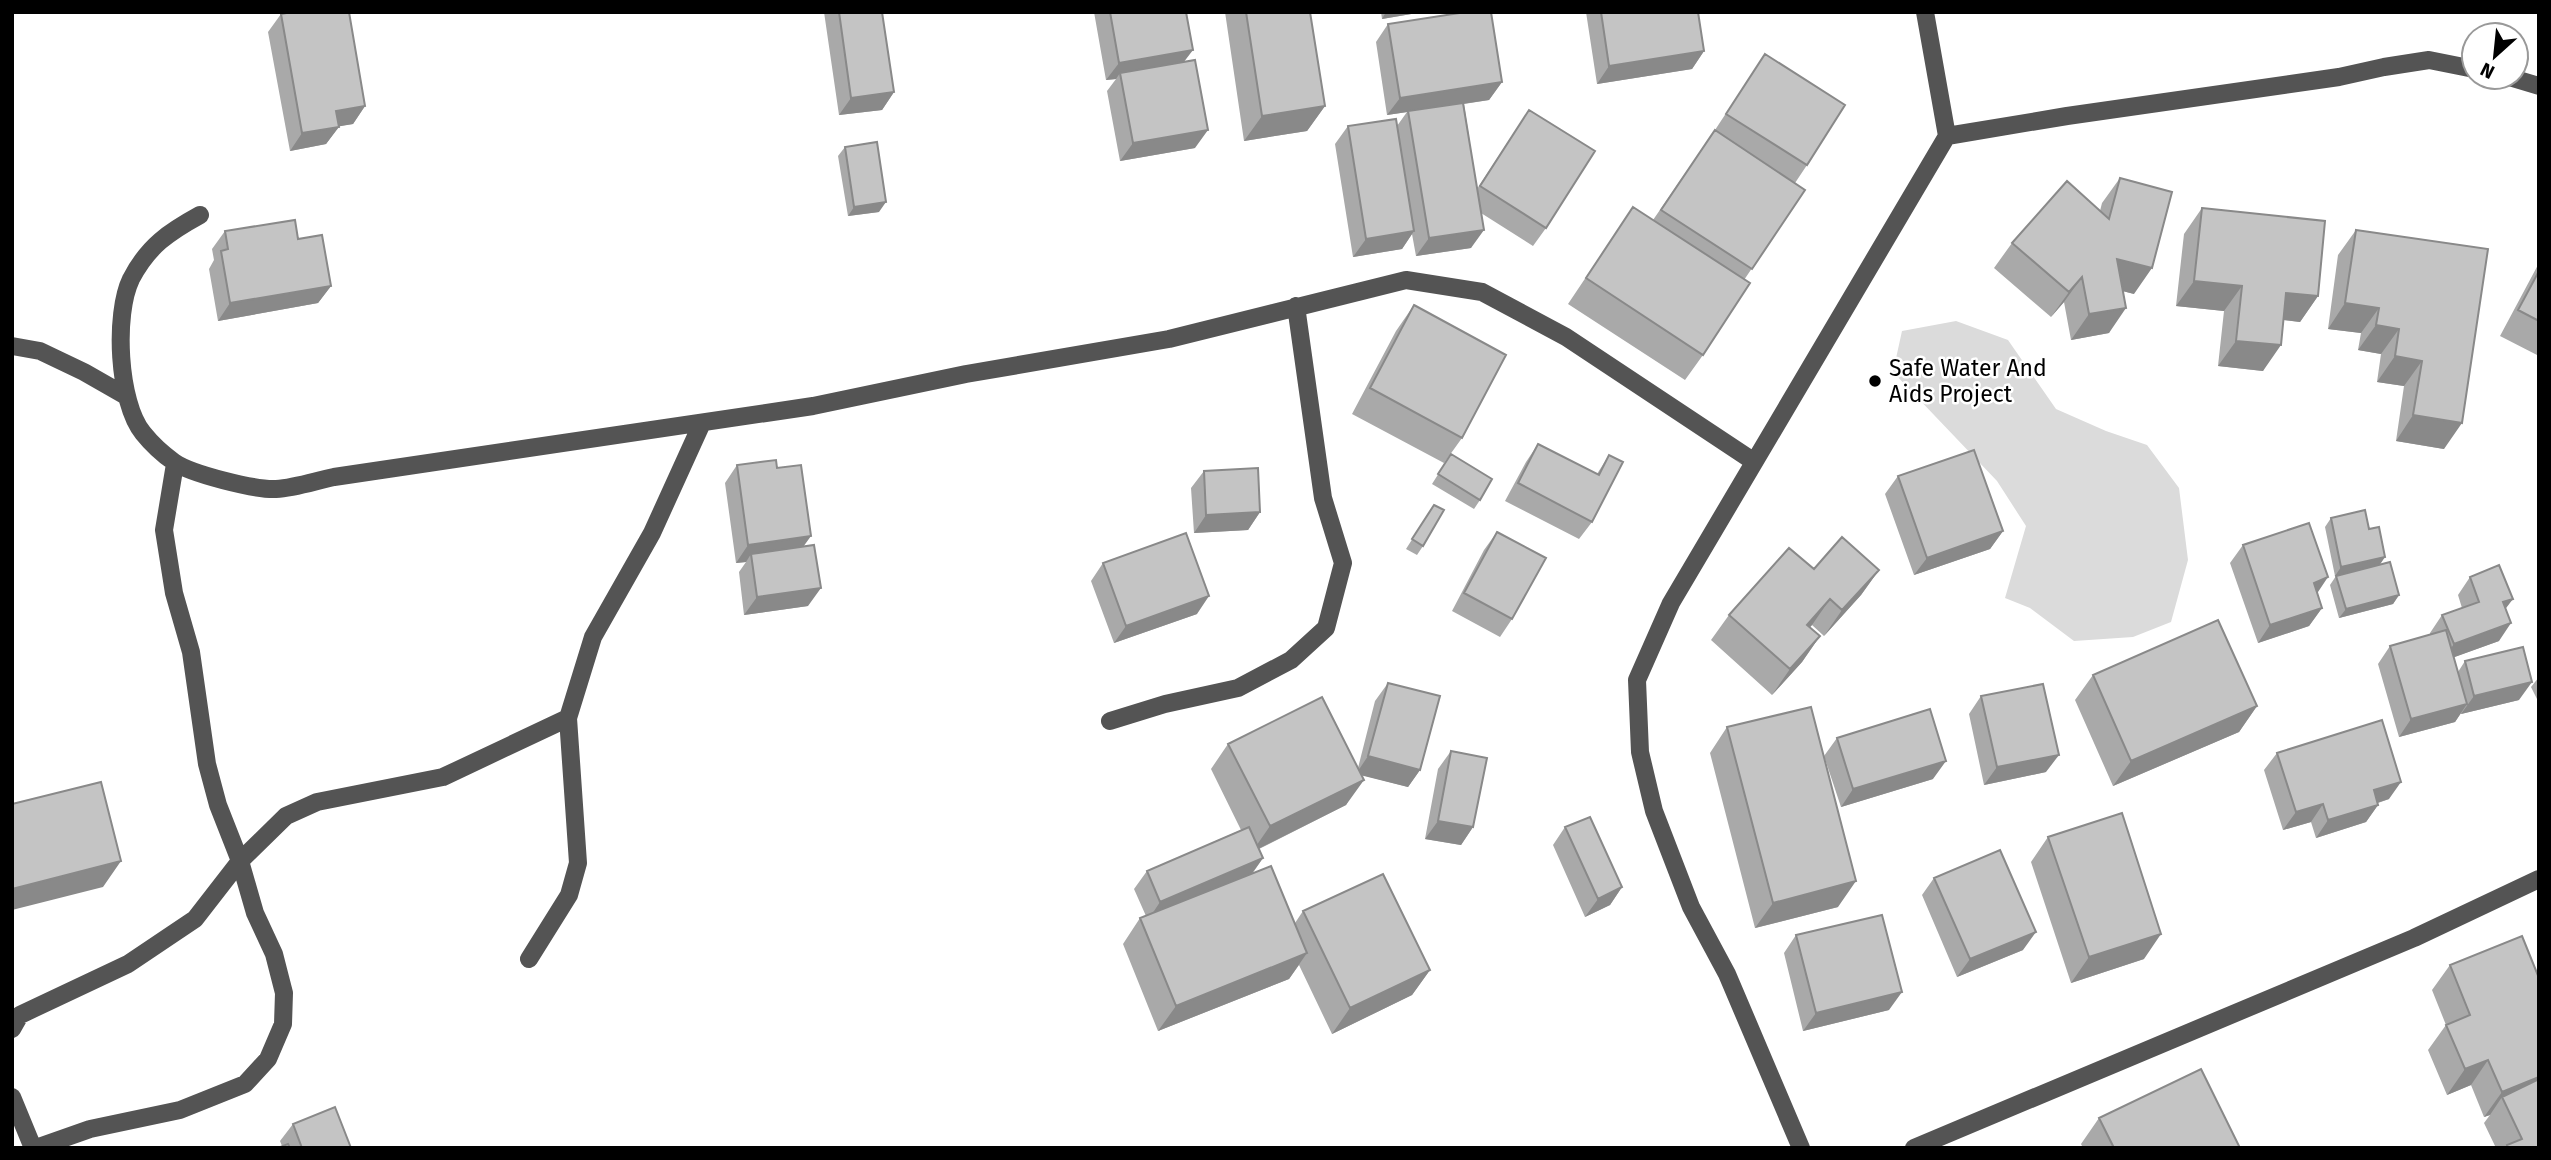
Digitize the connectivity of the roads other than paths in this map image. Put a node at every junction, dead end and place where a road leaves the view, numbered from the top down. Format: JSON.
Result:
{"nodes":[{"id":1,"x":1925,"y":12,"type":"edge"},
{"id":2,"x":2460,"y":66,"type":"edge"},
{"id":3,"x":1947,"y":136,"type":"junction"},
{"id":4,"x":200,"y":215,"type":"dead end"},
{"id":5,"x":1296,"y":306,"type":"junction"},
{"id":6,"x":12,"y":346,"type":"edge"},
{"id":7,"x":126,"y":396,"type":"junction"},
{"id":8,"x":702,"y":423,"type":"junction"},
{"id":9,"x":1753,"y":461,"type":"junction"},
{"id":10,"x":175,"y":464,"type":"junction"},
{"id":11,"x":568,"y":718,"type":"junction"},
{"id":12,"x":1110,"y":721,"type":"dead end"},
{"id":13,"x":240,"y":861,"type":"junction"},
{"id":14,"x":2539,"y":879,"type":"edge"},
{"id":15,"x":529,"y":959,"type":"dead end"},
{"id":16,"x":12,"y":1028,"type":"edge"},
{"id":17,"x":12,"y":1097,"type":"edge"},
{"id":18,"x":34,"y":1148,"type":"edge"},
{"id":19,"x":1801,"y":1148,"type":"edge"},
{"id":20,"x":1914,"y":1148,"type":"edge"}],
"edges":[{"from":1,"to":3,"type":"street"},
{"from":2,"to":3,"type":"street"},
{"from":3,"to":9,"type":"street"},
{"from":4,"to":7,"type":"street"},
{"from":5,"to":8,"type":"street"},
{"from":5,"to":9,"type":"street"},
{"from":5,"to":12,"type":"street"},
{"from":6,"to":7,"type":"street"},
{"from":7,"to":10,"type":"street"},
{"from":8,"to":10,"type":"street"},
{"from":8,"to":11,"type":"street"},
{"from":9,"to":19,"type":"street"},
{"from":10,"to":13,"type":"street"},
{"from":11,"to":13,"type":"street"},
{"from":11,"to":15,"type":"street"},
{"from":13,"to":16,"type":"street"},
{"from":13,"to":18,"type":"street"},
{"from":14,"to":20,"type":"street"},
{"from":17,"to":18,"type":"street"}]}
